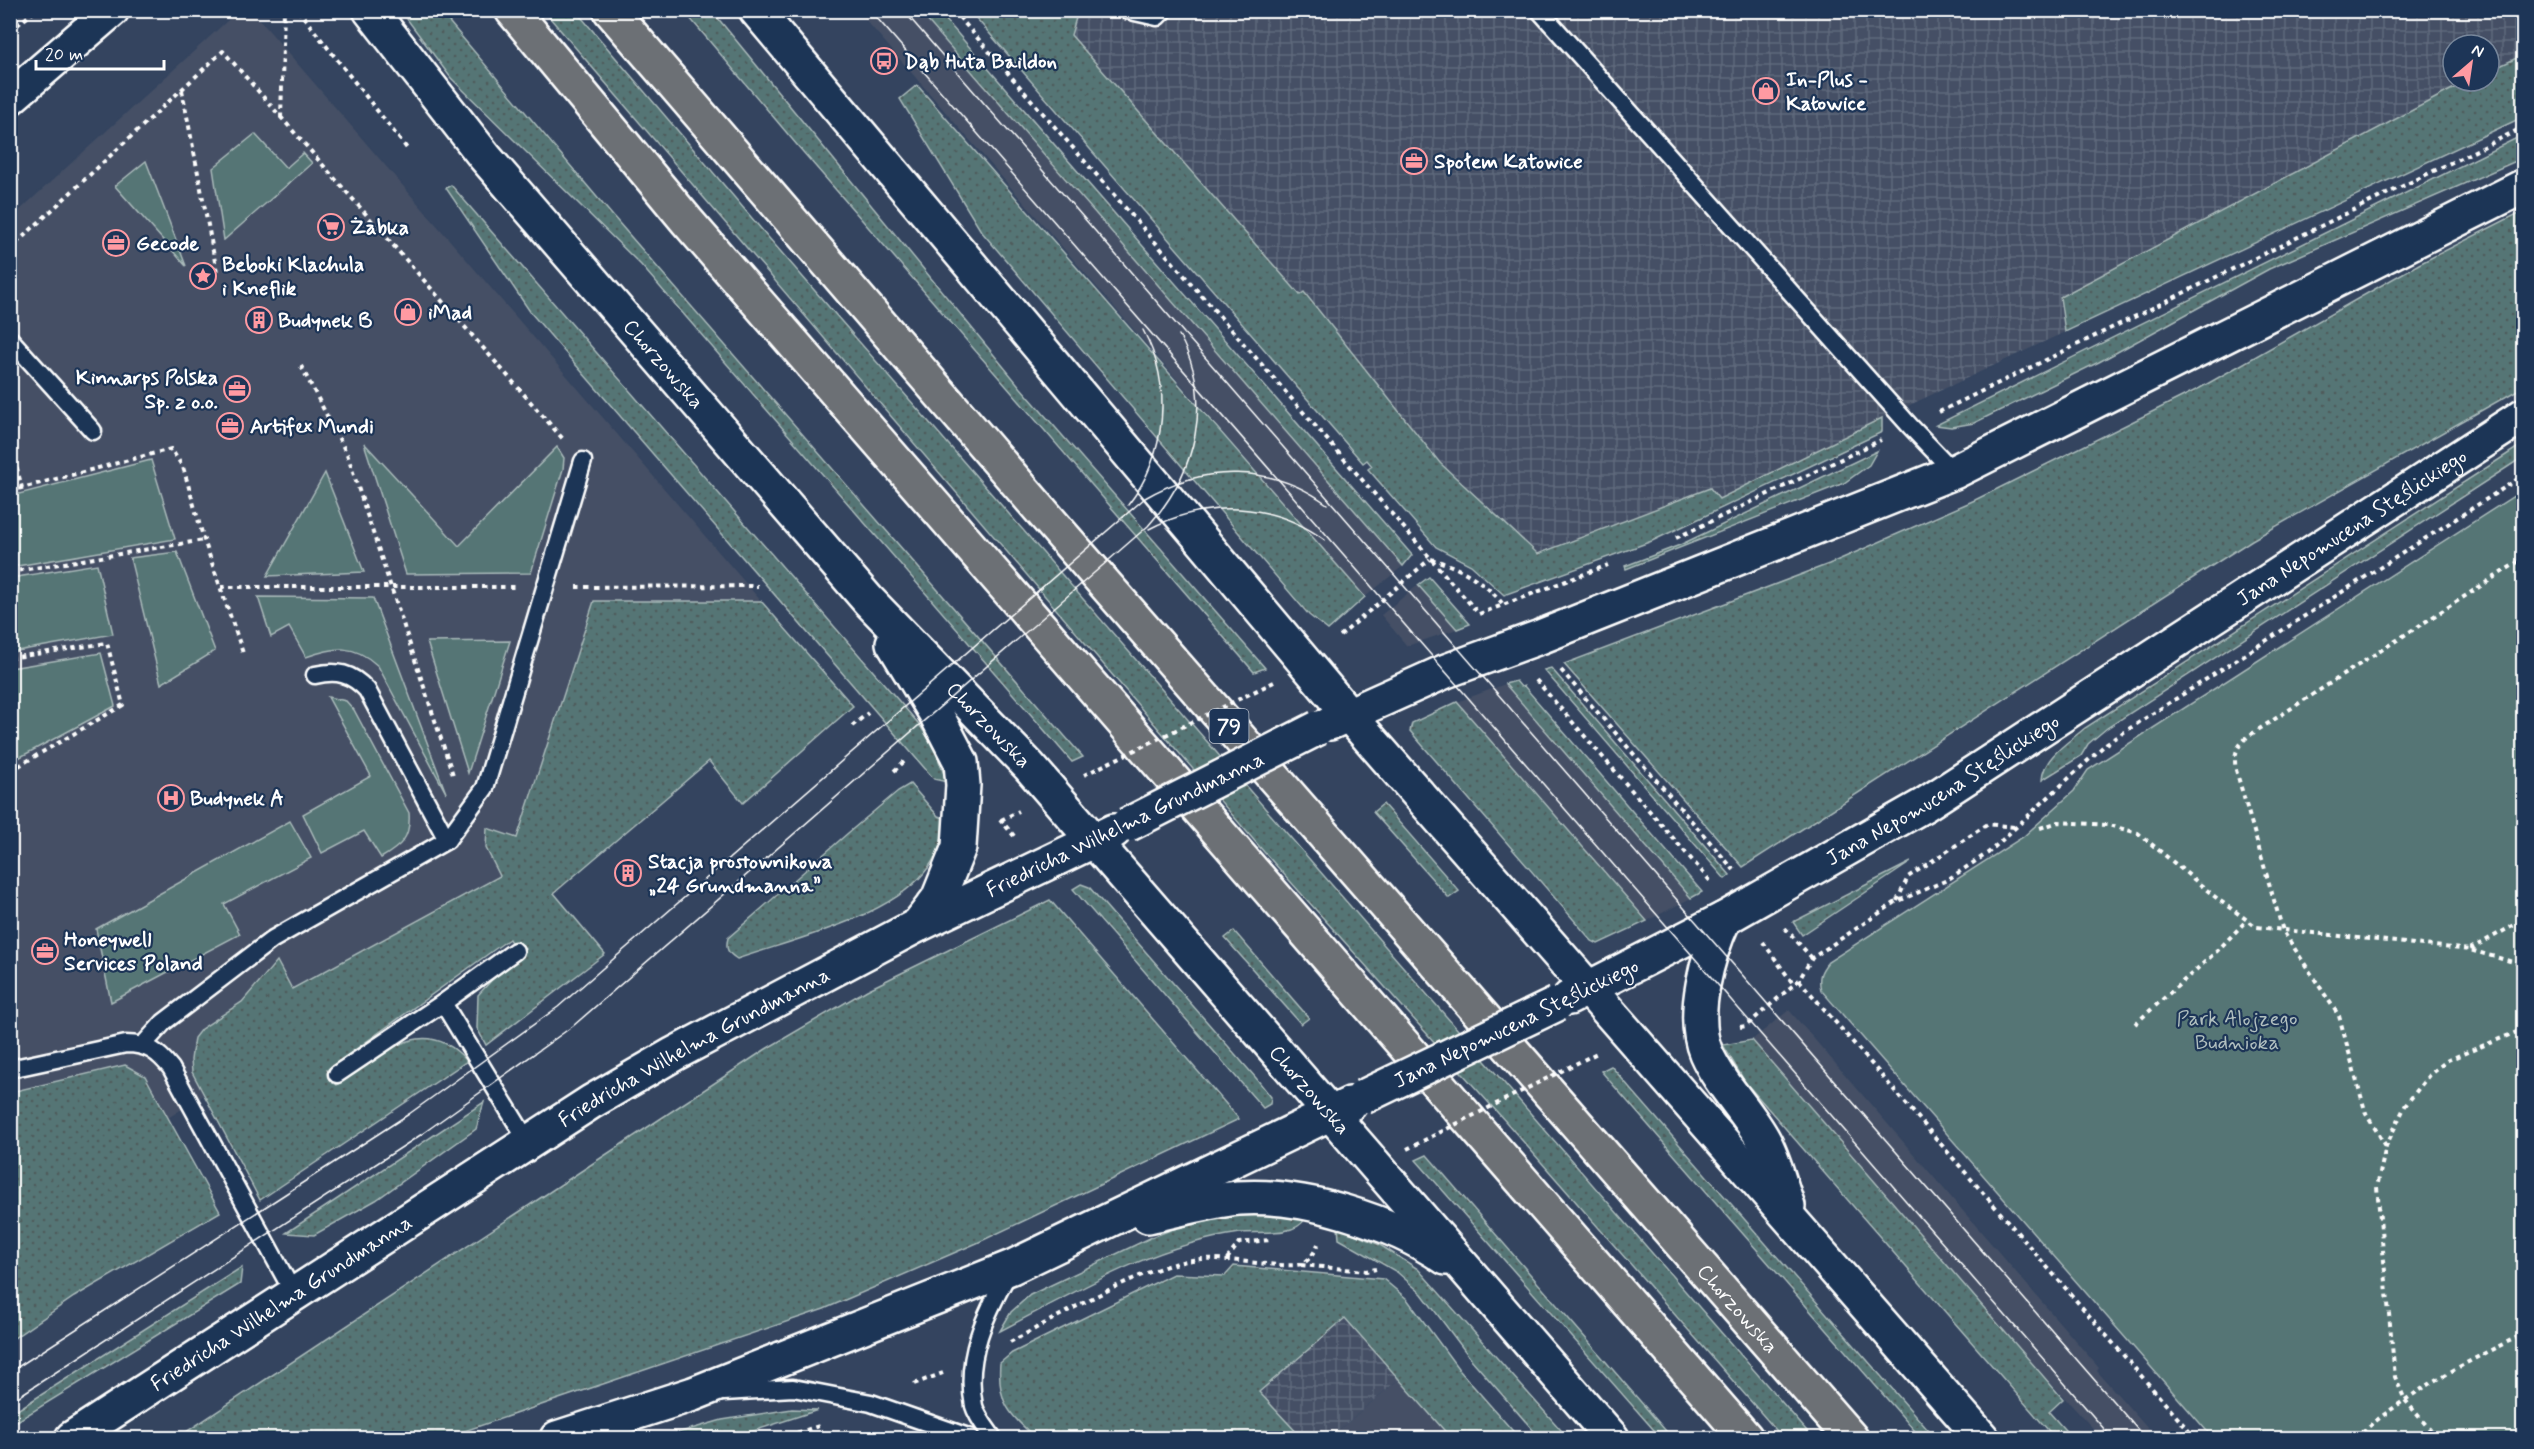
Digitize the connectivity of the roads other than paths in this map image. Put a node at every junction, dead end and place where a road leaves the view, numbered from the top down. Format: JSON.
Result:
{"nodes":[{"id":1,"x":112,"y":10,"type":"edge"},
{"id":2,"x":370,"y":10,"type":"edge"},
{"id":3,"x":512,"y":10,"type":"edge"},
{"id":4,"x":610,"y":10,"type":"edge"},
{"id":5,"x":756,"y":10,"type":"edge"},
{"id":6,"x":1126,"y":10,"type":"edge"},
{"id":7,"x":1164,"y":10,"type":"edge"},
{"id":8,"x":1539,"y":10,"type":"edge"},
{"id":9,"x":10,"y":98,"type":"edge"},
{"id":10,"x":2523,"y":186,"type":"edge"},
{"id":11,"x":10,"y":339,"type":"edge"},
{"id":12,"x":2523,"y":415,"type":"edge"},
{"id":13,"x":93,"y":431,"type":"dead end"},
{"id":14,"x":584,"y":461,"type":"road end"},
{"id":15,"x":1954,"y":472,"type":"junction"},
{"id":16,"x":868,"y":600,"type":"junction"},
{"id":17,"x":315,"y":675,"type":"dead end"},
{"id":18,"x":1349,"y":715,"type":"junction"},
{"id":19,"x":447,"y":840,"type":"junction"},
{"id":20,"x":1095,"y":841,"type":"junction"},
{"id":21,"x":1724,"y":919,"type":"junction"},
{"id":22,"x":918,"y":925,"type":"junction"},
{"id":23,"x":515,"y":951,"type":"dead end"},
{"id":24,"x":1588,"y":989,"type":"junction"},
{"id":25,"x":443,"y":1003,"type":"junction"},
{"id":26,"x":144,"y":1044,"type":"junction"},
{"id":27,"x":10,"y":1069,"type":"edge"},
{"id":28,"x":337,"y":1074,"type":"dead end"},
{"id":29,"x":1330,"y":1113,"type":"junction"},
{"id":30,"x":528,"y":1142,"type":"junction"},
{"id":31,"x":1794,"y":1224,"type":"junction"},
{"id":32,"x":1094,"y":1228,"type":"junction"},
{"id":33,"x":1012,"y":1267,"type":"junction"},
{"id":34,"x":1471,"y":1275,"type":"junction"},
{"id":35,"x":294,"y":1294,"type":"junction"},
{"id":36,"x":693,"y":1394,"type":"junction"},
{"id":37,"x":72,"y":1438,"type":"edge"},
{"id":38,"x":557,"y":1438,"type":"edge"},
{"id":39,"x":970,"y":1438,"type":"edge"},
{"id":40,"x":993,"y":1438,"type":"edge"},
{"id":41,"x":1612,"y":1438,"type":"edge"},
{"id":42,"x":1746,"y":1438,"type":"edge"},
{"id":43,"x":1851,"y":1438,"type":"edge"},
{"id":44,"x":1982,"y":1438,"type":"edge"}],
"edges":[{"from":1,"to":9,"type":"main road"},
{"from":2,"to":16,"type":"main road","name":"Chorzowska"},
{"from":3,"to":42,"type":"main road"},
{"from":4,"to":43,"type":"main road","name":"Chorzowska","number":"79"},
{"from":5,"to":18,"type":"main road"},
{"from":6,"to":7,"type":"lane"},
{"from":8,"to":15,"type":"lane"},
{"from":10,"to":15,"type":"main road"},
{"from":11,"to":13,"type":"lane"},
{"from":12,"to":21,"type":"main road","name":"Jana Nepomucena Stęślickiego"},
{"from":14,"to":19,"type":"lane"},
{"from":15,"to":18,"type":"main road"},
{"from":16,"to":20,"type":"main road","name":"Chorzowska"},
{"from":16,"to":22,"type":"main road"},
{"from":17,"to":19,"type":"lane"},
{"from":18,"to":20,"type":"main road","name":"Friedricha Wilhelma Grundmanna","bridge":true},
{"from":18,"to":24,"type":"main road"},
{"from":19,"to":26,"type":"lane"},
{"from":20,"to":22,"type":"main road","name":"Friedricha Wilhelma Grundmanna"},
{"from":20,"to":29,"type":"main road","name":"Chorzowska"},
{"from":21,"to":24,"type":"main road","name":"Jana Nepomucena Stęślickiego"},
{"from":21,"to":31,"type":"main road"},
{"from":22,"to":30,"type":"main road","name":"Friedricha Wilhelma Grundmanna"},
{"from":23,"to":25,"type":"lane"},
{"from":24,"to":29,"type":"main road","name":"Jana Nepomucena Stęślickiego","bridge":true},
{"from":24,"to":31,"type":"main road"},
{"from":25,"to":28,"type":"lane"},
{"from":25,"to":30,"type":"lane"},
{"from":26,"to":27,"type":"lane"},
{"from":26,"to":35,"type":"lane"},
{"from":29,"to":32,"type":"main road"},
{"from":29,"to":34,"type":"main road","name":"Chorzowska"},
{"from":30,"to":35,"type":"main road","name":"Friedricha Wilhelma Grundmanna"},
{"from":31,"to":44,"type":"main road"},
{"from":32,"to":33,"type":"main road"},
{"from":32,"to":34,"type":"main road"},
{"from":33,"to":36,"type":"main road"},
{"from":33,"to":40,"type":"lane"},
{"from":34,"to":41,"type":"main road","name":"Chorzowska"},
{"from":35,"to":37,"type":"main road","name":"Friedricha Wilhelma Grundmanna"},
{"from":36,"to":38,"type":"main road"},
{"from":36,"to":39,"type":"lane"}]}
